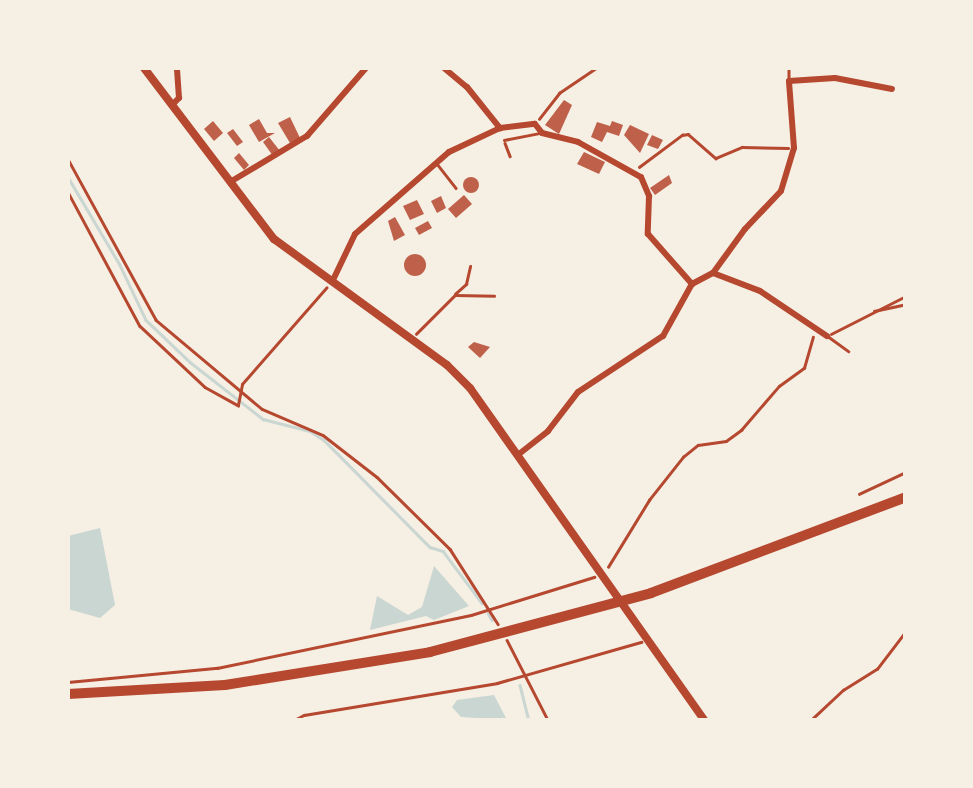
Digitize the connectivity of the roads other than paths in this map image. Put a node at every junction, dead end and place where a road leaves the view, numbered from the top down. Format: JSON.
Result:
{"nodes":[{"id":1,"x":144,"y":68,"type":"edge"},
{"id":2,"x":178,"y":68,"type":"edge"},
{"id":3,"x":366,"y":68,"type":"edge"},
{"id":4,"x":444,"y":68,"type":"edge"},
{"id":5,"x":788,"y":68,"type":"edge"},
{"id":6,"x":789,"y":82,"type":"junction"},
{"id":7,"x":892,"y":89,"type":"dead end"},
{"id":8,"x":172,"y":105,"type":"junction"},
{"id":9,"x":500,"y":128,"type":"junction"},
{"id":10,"x":542,"y":133,"type":"junction"},
{"id":11,"x":504,"y":139,"type":"road end"},
{"id":12,"x":437,"y":164,"type":"junction"},
{"id":13,"x":230,"y":182,"type":"junction"},
{"id":14,"x":456,"y":188,"type":"dead end"},
{"id":15,"x":713,"y":273,"type":"junction"},
{"id":16,"x":333,"y":280,"type":"junction"},
{"id":17,"x":692,"y":284,"type":"junction"},
{"id":18,"x":828,"y":336,"type":"joint"},
{"id":19,"x":848,"y":351,"type":"dead end"},
{"id":20,"x":519,"y":454,"type":"junction"},
{"id":21,"x":906,"y":497,"type":"edge"},
{"id":22,"x":784,"y":546,"type":"junction"},
{"id":23,"x":68,"y":694,"type":"edge"},
{"id":24,"x":704,"y":720,"type":"edge"}],
"edges":[{"from":1,"to":8,"type":"street"},
{"from":2,"to":8,"type":"street"},
{"from":3,"to":13,"type":"street"},
{"from":4,"to":9,"type":"street"},
{"from":5,"to":6,"type":"lane"},
{"from":6,"to":7,"type":"street"},
{"from":6,"to":15,"type":"street"},
{"from":8,"to":13,"type":"street"},
{"from":9,"to":10,"type":"street"},
{"from":9,"to":12,"type":"street"},
{"from":10,"to":11,"type":"lane"},
{"from":10,"to":17,"type":"street"},
{"from":12,"to":14,"type":"lane"},
{"from":12,"to":16,"type":"street"},
{"from":13,"to":16,"type":"street"},
{"from":15,"to":17,"type":"street"},
{"from":15,"to":18,"type":"street"},
{"from":16,"to":20,"type":"street"},
{"from":17,"to":20,"type":"street"},
{"from":18,"to":19,"type":"lane"},
{"from":20,"to":24,"type":"street"},
{"from":21,"to":22,"type":"highway"},
{"from":21,"to":22,"type":"highway"},
{"from":22,"to":23,"type":"highway"}]}
